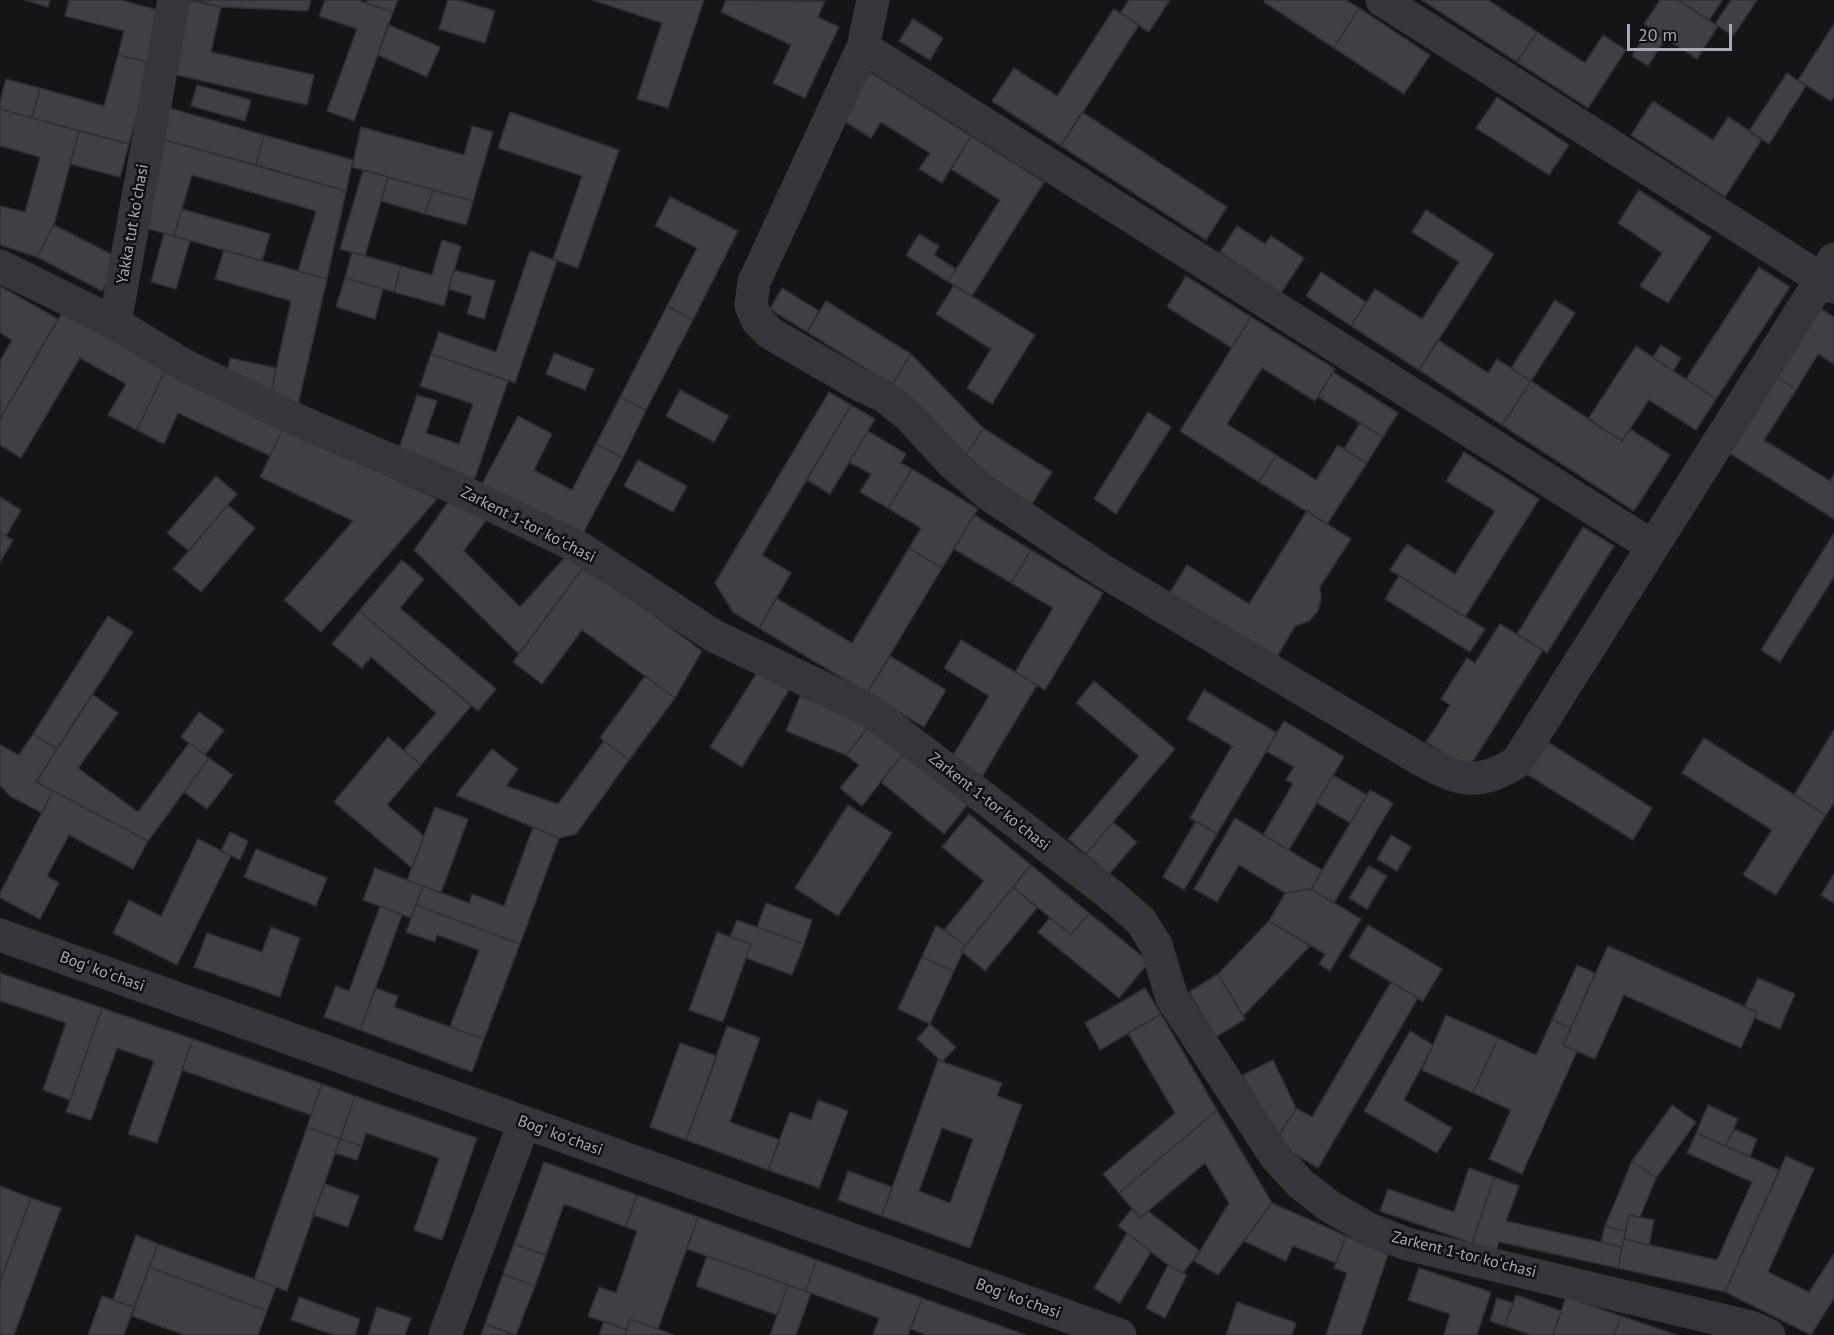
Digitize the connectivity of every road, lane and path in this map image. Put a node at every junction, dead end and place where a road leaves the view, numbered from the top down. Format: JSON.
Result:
{"nodes":[{"id":1,"x":174,"y":0,"type":"edge"},
{"id":2,"x":873,"y":0,"type":"edge"},
{"id":3,"x":1382,"y":0,"type":"edge"},
{"id":4,"x":863,"y":47,"type":"junction"},
{"id":5,"x":0,"y":266,"type":"edge"},
{"id":6,"x":1830,"y":275,"type":"edge"},
{"id":7,"x":115,"y":323,"type":"junction"},
{"id":8,"x":1652,"y":546,"type":"junction"},
{"id":9,"x":0,"y":935,"type":"edge"},
{"id":10,"x":524,"y":1123,"type":"junction"},
{"id":11,"x":445,"y":1335,"type":"edge"},
{"id":12,"x":1120,"y":1335,"type":"edge"},
{"id":13,"x":1769,"y":1335,"type":"edge"}],
"edges":[{"from":1,"to":7,"type":"street","name":"Yakka tut koʻchasi"},
{"from":2,"to":4,"type":"street"},
{"from":3,"to":6,"type":"street"},
{"from":4,"to":8,"type":"street"},
{"from":4,"to":8,"type":"street"},
{"from":5,"to":7,"type":"street"},
{"from":6,"to":8,"type":"street"},
{"from":7,"to":13,"type":"street","name":"Zarkent 1-tor koʻchasi"},
{"from":9,"to":10,"type":"street","name":"Bogʻ koʻchasi"},
{"from":10,"to":11,"type":"street"},
{"from":10,"to":12,"type":"street","name":"Bogʻ koʻchasi"}]}
